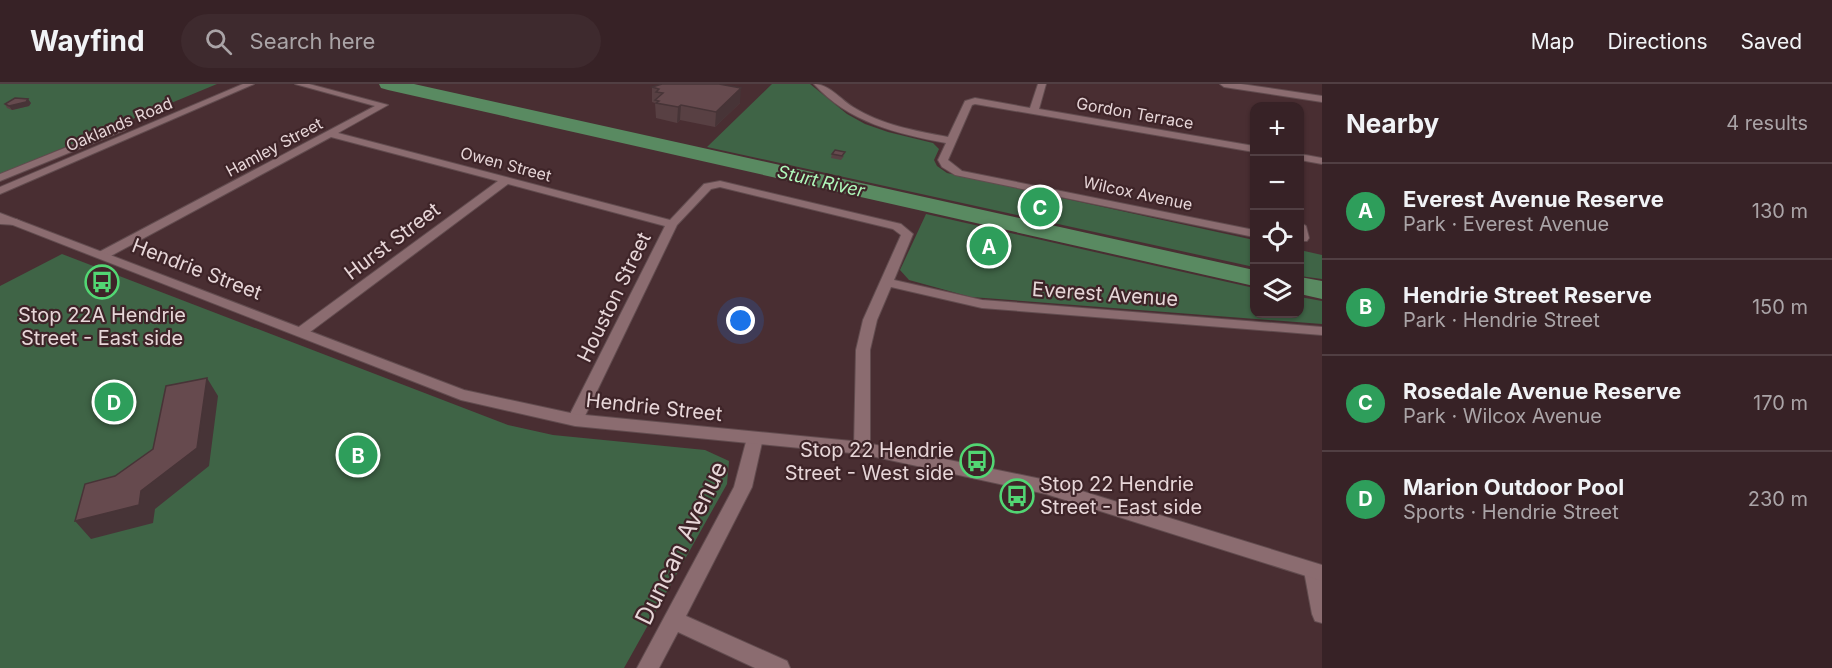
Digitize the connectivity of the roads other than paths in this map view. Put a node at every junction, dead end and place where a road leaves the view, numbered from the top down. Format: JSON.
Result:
{"nodes":[{"id":1,"x":226,"y":84,"type":"edge"},
{"id":2,"x":250,"y":84,"type":"edge"},
{"id":3,"x":299,"y":84,"type":"edge"},
{"id":4,"x":818,"y":84,"type":"edge"},
{"id":5,"x":1042,"y":84,"type":"edge"},
{"id":6,"x":1224,"y":84,"type":"edge"},
{"id":7,"x":1322,"y":99,"type":"edge"},
{"id":8,"x":1034,"y":110,"type":"junction"},
{"id":9,"x":332,"y":134,"type":"junction"},
{"id":10,"x":952,"y":141,"type":"junction"},
{"id":11,"x":1250,"y":148,"type":"edge"},
{"id":12,"x":1304,"y":158,"type":"edge"},
{"id":13,"x":1322,"y":161,"type":"edge"},
{"id":14,"x":0,"y":178,"type":"edge"},
{"id":15,"x":507,"y":180,"type":"junction"},
{"id":16,"x":0,"y":191,"type":"edge"},
{"id":17,"x":0,"y":216,"type":"edge"},
{"id":18,"x":0,"y":221,"type":"edge"},
{"id":19,"x":16,"y":222,"type":"junction"},
{"id":20,"x":672,"y":224,"type":"junction"},
{"id":21,"x":1250,"y":233,"type":"edge"},
{"id":22,"x":103,"y":255,"type":"junction"},
{"id":23,"x":886,"y":282,"type":"junction"},
{"id":24,"x":1322,"y":331,"type":"edge"},
{"id":25,"x":301,"y":332,"type":"junction"},
{"id":26,"x":575,"y":420,"type":"junction"},
{"id":27,"x":755,"y":438,"type":"junction"},
{"id":28,"x":862,"y":448,"type":"junction"},
{"id":29,"x":1318,"y":572,"type":"edge"},
{"id":30,"x":1322,"y":614,"type":"edge"},
{"id":31,"x":673,"y":620,"type":"junction"},
{"id":32,"x":648,"y":668,"type":"edge"},
{"id":33,"x":779,"y":668,"type":"edge"}],
"edges":[{"from":1,"to":14,"type":"street","name":"Oaklands Road"},
{"from":2,"to":16,"type":"street","name":"Oaklands Road"},
{"from":3,"to":9,"type":"street","name":"Hamley Street"},
{"from":4,"to":10,"type":"street"},
{"from":5,"to":8,"type":"street"},
{"from":6,"to":7,"type":"street"},
{"from":8,"to":10,"type":"street","name":"Gordon Terrace"},
{"from":8,"to":11,"type":"street","name":"Gordon Terrace"},
{"from":9,"to":15,"type":"street","name":"Owen Street"},
{"from":9,"to":22,"type":"street","name":"Hamley Street"},
{"from":10,"to":21,"type":"street","name":"Wilcox Avenue"},
{"from":12,"to":13,"type":"street"},
{"from":15,"to":20,"type":"street","name":"Owen Street"},
{"from":15,"to":25,"type":"street","name":"Hurst Street"},
{"from":17,"to":19,"type":"street","name":"Hendrie Street"},
{"from":18,"to":19,"type":"street"},
{"from":19,"to":22,"type":"street","name":"Hendrie Street"},
{"from":20,"to":23,"type":"street","name":"Houston Street"},
{"from":20,"to":26,"type":"street","name":"Houston Street"},
{"from":22,"to":25,"type":"street","name":"Hendrie Street"},
{"from":23,"to":24,"type":"street","name":"Everest Avenue"},
{"from":23,"to":28,"type":"street"},
{"from":25,"to":26,"type":"street","name":"Hendrie Street"},
{"from":26,"to":27,"type":"street","name":"Hendrie Street"},
{"from":27,"to":28,"type":"street","name":"Hendrie Street"},
{"from":27,"to":31,"type":"street","name":"Duncan Avenue"},
{"from":28,"to":29,"type":"street","name":"Hendrie Street"},
{"from":29,"to":30,"type":"street"},
{"from":31,"to":32,"type":"street","name":"Duncan Avenue"},
{"from":31,"to":33,"type":"street"}]}
